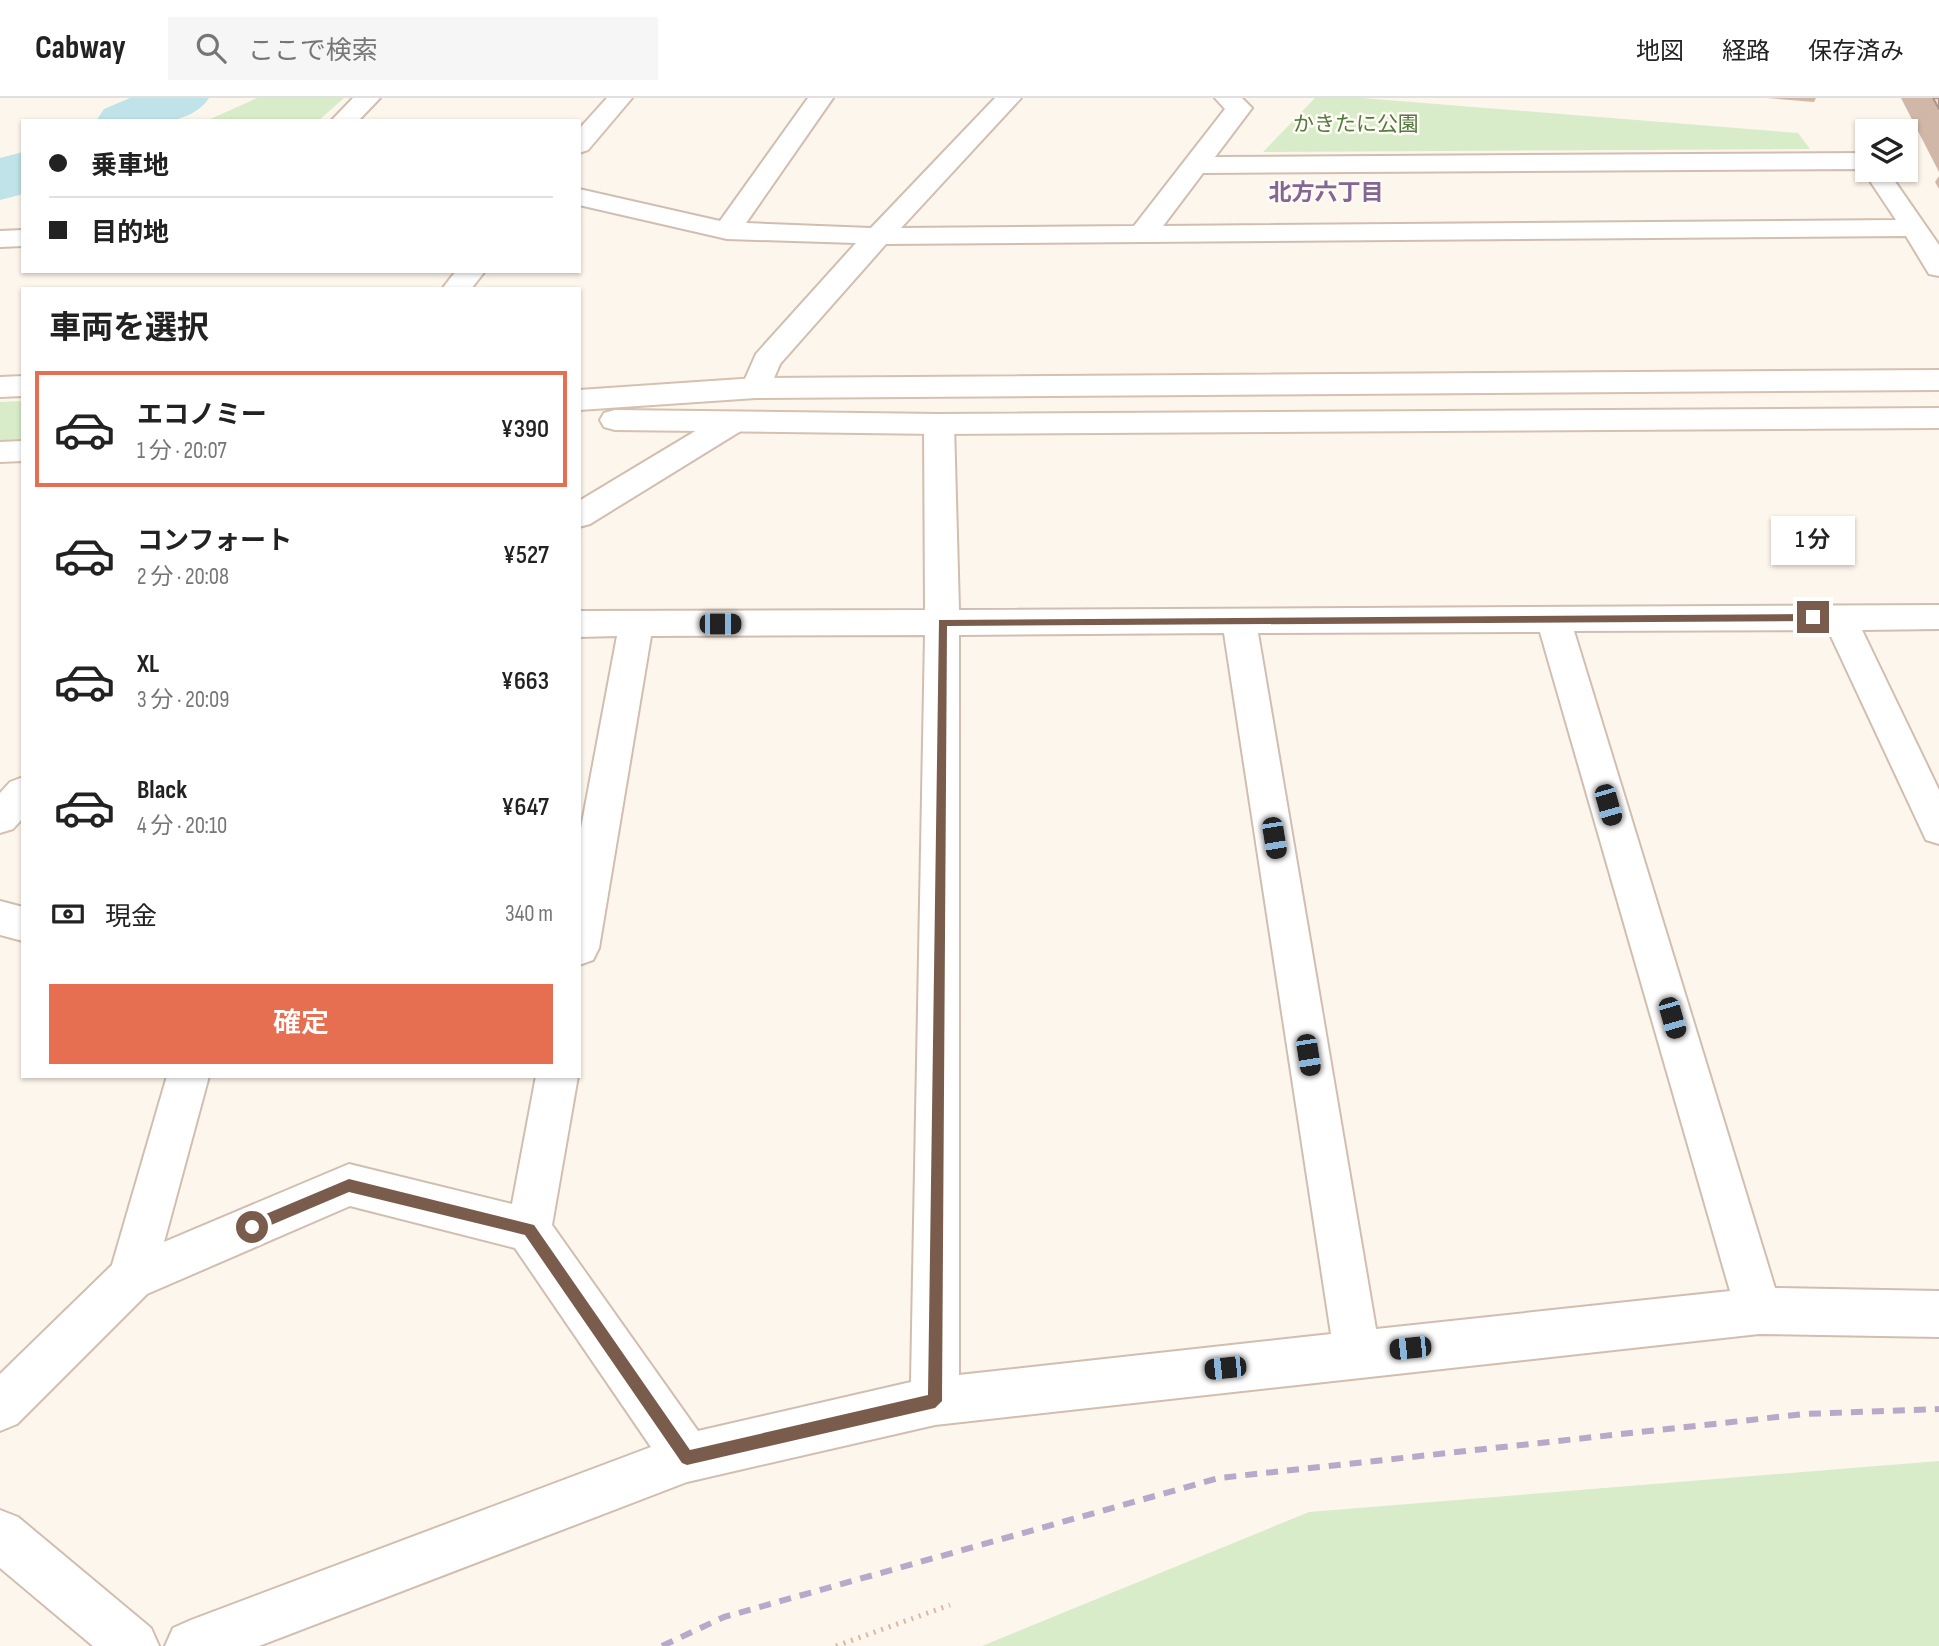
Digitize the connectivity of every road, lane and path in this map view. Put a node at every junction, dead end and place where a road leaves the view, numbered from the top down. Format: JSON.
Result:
{"nodes":[{"id":1,"x":368,"y":98,"type":"edge"},
{"id":2,"x":620,"y":98,"type":"edge"},
{"id":3,"x":821,"y":98,"type":"edge"},
{"id":4,"x":1009,"y":98,"type":"edge"},
{"id":5,"x":1227,"y":98,"type":"edge"},
{"id":6,"x":345,"y":119,"type":"edge"},
{"id":7,"x":581,"y":143,"type":"edge"},
{"id":8,"x":1855,"y":161,"type":"edge"},
{"id":9,"x":1195,"y":165,"type":"junction"},
{"id":10,"x":1882,"y":182,"type":"edge"},
{"id":11,"x":581,"y":197,"type":"edge"},
{"id":12,"x":1915,"y":228,"type":"junction"},
{"id":13,"x":727,"y":231,"type":"junction"},
{"id":14,"x":1143,"y":233,"type":"junction"},
{"id":15,"x":878,"y":236,"type":"junction"},
{"id":16,"x":21,"y":238,"type":"edge"},
{"id":17,"x":0,"y":239,"type":"edge"},
{"id":18,"x":1939,"y":268,"type":"edge"},
{"id":19,"x":469,"y":273,"type":"edge"},
{"id":20,"x":458,"y":287,"type":"edge"},
{"id":21,"x":1939,"y":380,"type":"edge"},
{"id":22,"x":21,"y":386,"type":"edge"},
{"id":23,"x":0,"y":387,"type":"edge"},
{"id":24,"x":756,"y":388,"type":"junction"},
{"id":25,"x":581,"y":400,"type":"edge"},
{"id":26,"x":1939,"y":418,"type":"edge"},
{"id":27,"x":581,"y":420,"type":"edge"},
{"id":28,"x":733,"y":422,"type":"junction"},
{"id":29,"x":939,"y":424,"type":"junction"},
{"id":30,"x":21,"y":451,"type":"edge"},
{"id":31,"x":0,"y":452,"type":"edge"},
{"id":32,"x":581,"y":515,"type":"edge"},
{"id":33,"x":1839,"y":617,"type":"junction"},
{"id":34,"x":1939,"y":617,"type":"edge"},
{"id":35,"x":1553,"y":619,"type":"junction"},
{"id":36,"x":1239,"y":621,"type":"junction"},
{"id":37,"x":942,"y":622,"type":"junction"},
{"id":38,"x":581,"y":624,"type":"edge"},
{"id":39,"x":636,"y":624,"type":"junction"},
{"id":40,"x":21,"y":794,"type":"edge"},
{"id":41,"x":0,"y":818,"type":"edge"},
{"id":42,"x":1939,"y":829,"type":"edge"},
{"id":43,"x":0,"y":918,"type":"edge"},
{"id":44,"x":21,"y":923,"type":"edge"},
{"id":45,"x":581,"y":937,"type":"edge"},
{"id":46,"x":187,"y":1078,"type":"edge"},
{"id":47,"x":556,"y":1078,"type":"edge"},
{"id":48,"x":530,"y":1230,"type":"junction"},
{"id":49,"x":131,"y":1278,"type":"junction"},
{"id":50,"x":1759,"y":1311,"type":"junction"},
{"id":51,"x":1939,"y":1314,"type":"edge"},
{"id":52,"x":1357,"y":1354,"type":"junction"},
{"id":53,"x":935,"y":1401,"type":"junction"},
{"id":54,"x":0,"y":1407,"type":"edge"},
{"id":55,"x":687,"y":1458,"type":"junction"},
{"id":56,"x":0,"y":1535,"type":"edge"},
{"id":57,"x":950,"y":1605,"type":"dead end"},
{"id":58,"x":133,"y":1646,"type":"edge"},
{"id":59,"x":191,"y":1646,"type":"edge"},
{"id":60,"x":836,"y":1646,"type":"edge"}],
"edges":[{"from":1,"to":6,"type":"street"},
{"from":2,"to":7,"type":"street"},
{"from":3,"to":13,"type":"street"},
{"from":4,"to":15,"type":"street"},
{"from":5,"to":9,"type":"street"},
{"from":8,"to":9,"type":"street"},
{"from":9,"to":14,"type":"street"},
{"from":10,"to":12,"type":"street"},
{"from":11,"to":13,"type":"street"},
{"from":12,"to":14,"type":"street"},
{"from":12,"to":18,"type":"street"},
{"from":13,"to":15,"type":"street"},
{"from":14,"to":15,"type":"street"},
{"from":15,"to":24,"type":"street"},
{"from":16,"to":17,"type":"street"},
{"from":19,"to":20,"type":"street"},
{"from":21,"to":24,"type":"street"},
{"from":22,"to":23,"type":"street"},
{"from":24,"to":25,"type":"street"},
{"from":26,"to":29,"type":"street"},
{"from":27,"to":28,"type":"street"},
{"from":28,"to":29,"type":"street"},
{"from":28,"to":32,"type":"street"},
{"from":29,"to":37,"type":"street"},
{"from":30,"to":31,"type":"street"},
{"from":33,"to":34,"type":"street"},
{"from":33,"to":35,"type":"street"},
{"from":33,"to":42,"type":"street"},
{"from":35,"to":36,"type":"street"},
{"from":35,"to":50,"type":"street"},
{"from":36,"to":37,"type":"street"},
{"from":36,"to":52,"type":"street"},
{"from":37,"to":39,"type":"street"},
{"from":37,"to":53,"type":"street"},
{"from":38,"to":39,"type":"street"},
{"from":39,"to":45,"type":"street"},
{"from":40,"to":41,"type":"street"},
{"from":43,"to":44,"type":"street"},
{"from":46,"to":49,"type":"street"},
{"from":47,"to":48,"type":"street"},
{"from":48,"to":49,"type":"street"},
{"from":48,"to":55,"type":"street"},
{"from":49,"to":54,"type":"street"},
{"from":50,"to":51,"type":"street"},
{"from":50,"to":52,"type":"street"},
{"from":52,"to":53,"type":"street"},
{"from":53,"to":55,"type":"street"},
{"from":55,"to":59,"type":"street"},
{"from":56,"to":58,"type":"street"},
{"from":57,"to":60,"type":"path"}]}
